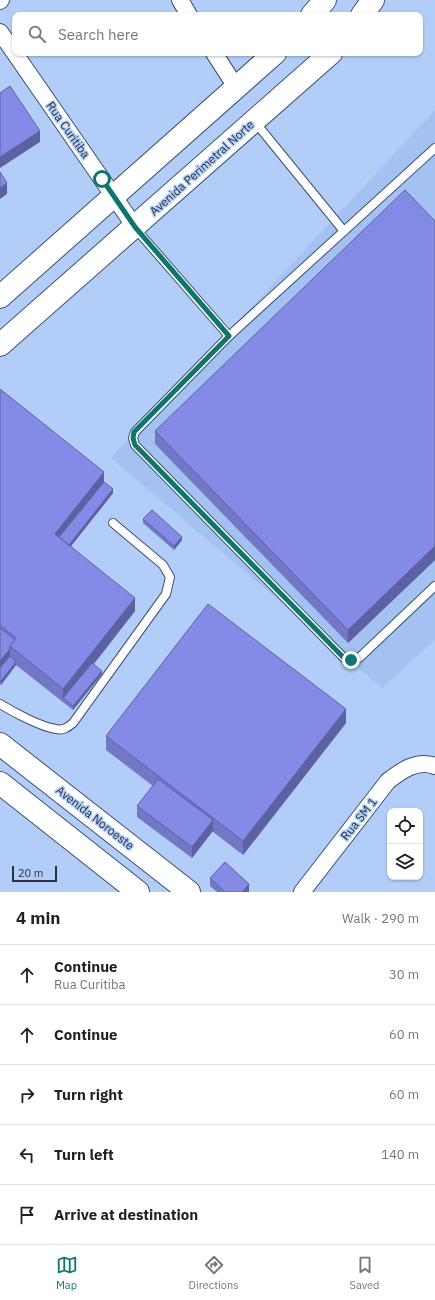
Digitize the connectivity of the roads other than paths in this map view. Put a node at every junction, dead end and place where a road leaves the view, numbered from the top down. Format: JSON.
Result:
{"nodes":[{"id":1,"x":180,"y":0,"type":"edge"},
{"id":2,"x":325,"y":0,"type":"edge"},
{"id":3,"x":373,"y":0,"type":"edge"},
{"id":4,"x":187,"y":12,"type":"edge"},
{"id":5,"x":315,"y":12,"type":"edge"},
{"id":6,"x":364,"y":12,"type":"edge"},
{"id":7,"x":0,"y":32,"type":"edge"},
{"id":8,"x":12,"y":49,"type":"edge"},
{"id":9,"x":17,"y":56,"type":"edge"},
{"id":10,"x":216,"y":56,"type":"edge"},
{"id":11,"x":272,"y":56,"type":"edge"},
{"id":12,"x":327,"y":56,"type":"edge"},
{"id":13,"x":236,"y":87,"type":"junction"},
{"id":14,"x":254,"y":121,"type":"junction"},
{"id":15,"x":435,"y":148,"type":"edge"},
{"id":16,"x":114,"y":197,"type":"junction"},
{"id":17,"x":135,"y":227,"type":"junction"},
{"id":18,"x":343,"y":230,"type":"junction"},
{"id":19,"x":0,"y":297,"type":"edge"},
{"id":20,"x":229,"y":336,"type":"junction"},
{"id":21,"x":0,"y":345,"type":"edge"},
{"id":22,"x":113,"y":523,"type":"dead end"},
{"id":23,"x":435,"y":586,"type":"edge"},
{"id":24,"x":0,"y":704,"type":"edge"},
{"id":25,"x":0,"y":744,"type":"edge"},
{"id":26,"x":431,"y":764,"type":"edge"},
{"id":27,"x":0,"y":783,"type":"edge"},
{"id":28,"x":138,"y":892,"type":"edge"},
{"id":29,"x":189,"y":892,"type":"edge"},
{"id":30,"x":302,"y":892,"type":"edge"}],
"edges":[{"from":1,"to":4,"type":"street"},
{"from":2,"to":5,"type":"main road"},
{"from":3,"to":6,"type":"main road"},
{"from":7,"to":8,"type":"street","name":"Rua Curitiba"},
{"from":9,"to":16,"type":"street","name":"Rua Curitiba"},
{"from":10,"to":13,"type":"street"},
{"from":11,"to":13,"type":"main road"},
{"from":12,"to":14,"type":"main road","name":"Avenida Perimetral Norte"},
{"from":13,"to":16,"type":"main road"},
{"from":14,"to":17,"type":"main road","name":"Avenida Perimetral Norte"},
{"from":14,"to":18,"type":"lane"},
{"from":15,"to":18,"type":"lane"},
{"from":16,"to":17,"type":"street","name":"Rua Curitiba"},
{"from":16,"to":19,"type":"main road"},
{"from":17,"to":20,"type":"lane"},
{"from":17,"to":21,"type":"main road","name":"Avenida Perimetral Norte"},
{"from":18,"to":20,"type":"lane"},
{"from":20,"to":23,"type":"lane"},
{"from":22,"to":24,"type":"lane"},
{"from":25,"to":29,"type":"main road","name":"Avenida Noroeste"},
{"from":26,"to":30,"type":"street","name":"Rua SM 1"},
{"from":27,"to":28,"type":"main road"}]}
